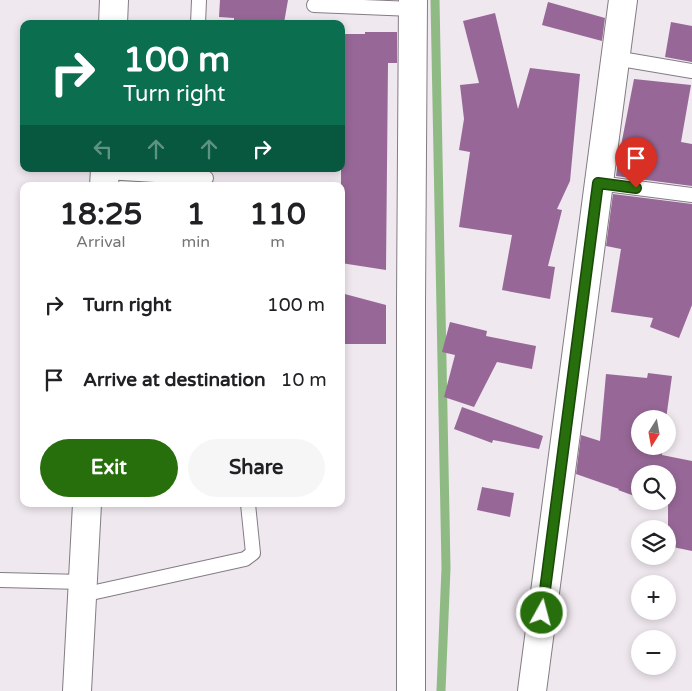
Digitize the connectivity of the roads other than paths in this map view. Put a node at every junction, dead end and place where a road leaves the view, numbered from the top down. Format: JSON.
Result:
{"nodes":[{"id":1,"x":114,"y":0,"type":"edge"},
{"id":2,"x":199,"y":0,"type":"edge"},
{"id":3,"x":623,"y":0,"type":"edge"},
{"id":4,"x":413,"y":4,"type":"edge"},
{"id":5,"x":314,"y":6,"type":"dead end"},
{"id":6,"x":113,"y":20,"type":"edge"},
{"id":7,"x":198,"y":20,"type":"edge"},
{"id":8,"x":615,"y":58,"type":"junction"},
{"id":9,"x":692,"y":71,"type":"edge"},
{"id":10,"x":105,"y":176,"type":"edge"},
{"id":11,"x":206,"y":178,"type":"dead end"},
{"id":12,"x":598,"y":183,"type":"junction"},
{"id":13,"x":692,"y":194,"type":"edge"},
{"id":14,"x":87,"y":507,"type":"edge"},
{"id":15,"x":248,"y":507,"type":"edge"},
{"id":16,"x":0,"y":580,"type":"edge"},
{"id":17,"x":82,"y":588,"type":"junction"},
{"id":18,"x":77,"y":691,"type":"edge"},
{"id":19,"x":411,"y":691,"type":"edge"},
{"id":20,"x":532,"y":691,"type":"edge"}],
"edges":[{"from":1,"to":6,"type":"street"},
{"from":2,"to":7,"type":"lane"},
{"from":3,"to":8,"type":"street"},
{"from":4,"to":5,"type":"lane"},
{"from":4,"to":19,"type":"street"},
{"from":8,"to":9,"type":"lane"},
{"from":8,"to":12,"type":"street"},
{"from":10,"to":11,"type":"lane"},
{"from":12,"to":13,"type":"lane"},
{"from":12,"to":20,"type":"street"},
{"from":14,"to":17,"type":"street"},
{"from":15,"to":17,"type":"lane"},
{"from":16,"to":17,"type":"lane"},
{"from":17,"to":18,"type":"street"}]}
